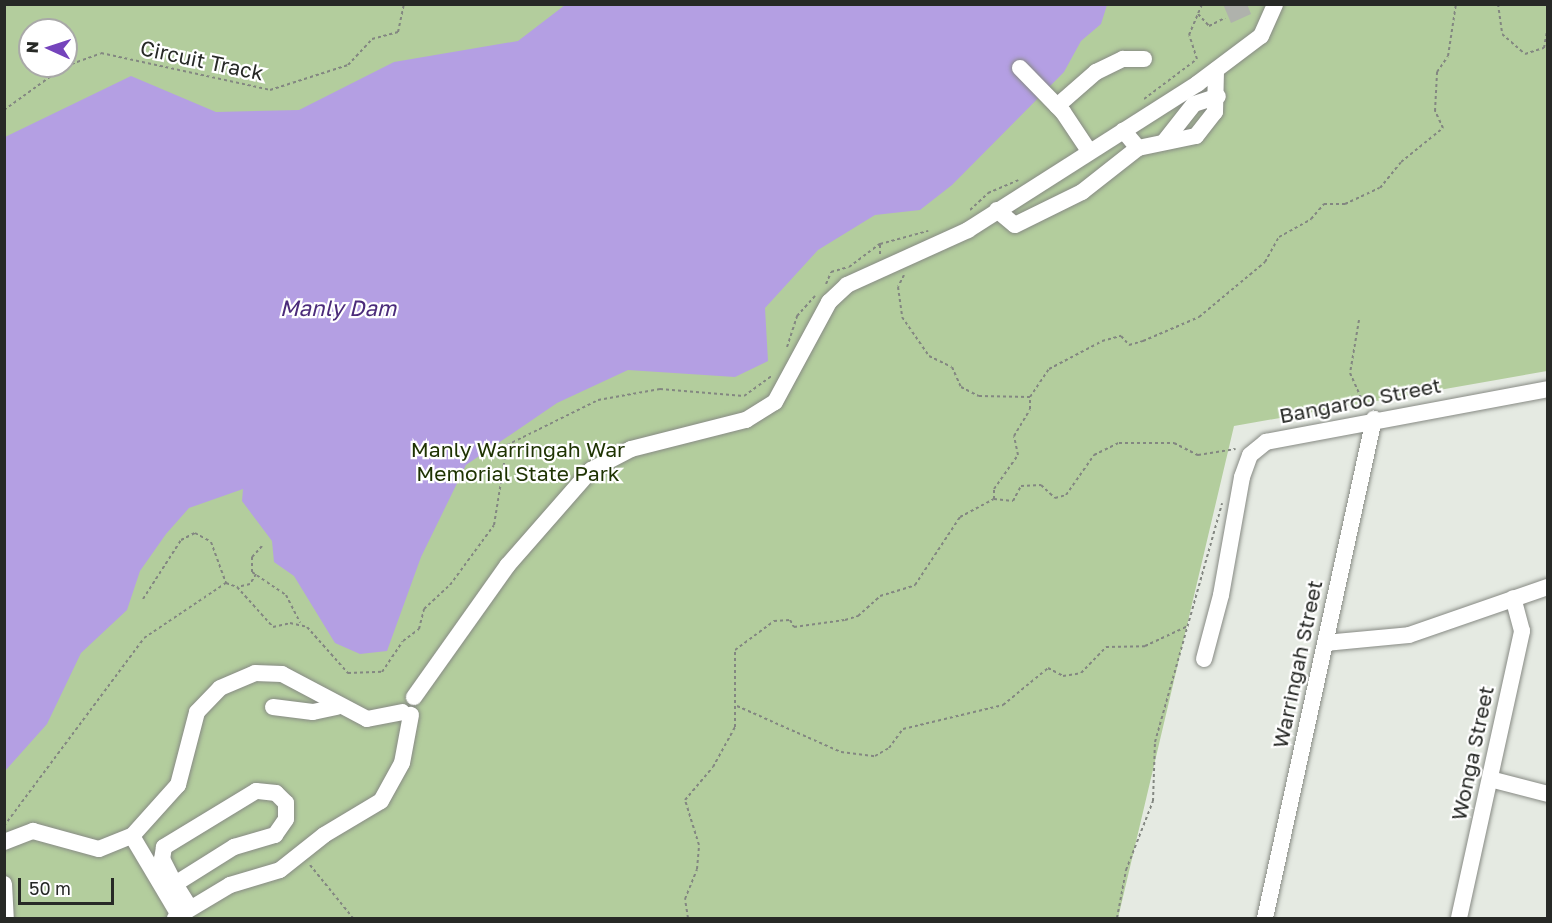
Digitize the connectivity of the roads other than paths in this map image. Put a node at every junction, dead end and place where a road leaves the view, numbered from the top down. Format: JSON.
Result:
{"nodes":[{"id":1,"x":1275,"y":4,"type":"edge"},
{"id":2,"x":1144,"y":59,"type":"dead end"},
{"id":3,"x":1020,"y":68,"type":"dead end"},
{"id":4,"x":1216,"y":70,"type":"junction"},
{"id":5,"x":1218,"y":96,"type":"junction"},
{"id":6,"x":1057,"y":106,"type":"junction"},
{"id":7,"x":1123,"y":130,"type":"junction"},
{"id":8,"x":1164,"y":142,"type":"junction"},
{"id":9,"x":1138,"y":148,"type":"junction"},
{"id":10,"x":1089,"y":151,"type":"junction"},
{"id":11,"x":997,"y":210,"type":"junction"},
{"id":12,"x":1548,"y":389,"type":"edge"},
{"id":13,"x":1374,"y":419,"type":"junction"},
{"id":14,"x":1548,"y":587,"type":"edge"},
{"id":15,"x":1513,"y":598,"type":"junction"},
{"id":16,"x":1325,"y":643,"type":"junction"},
{"id":17,"x":1204,"y":659,"type":"dead end"},
{"id":18,"x":273,"y":707,"type":"dead end"},
{"id":19,"x":336,"y":707,"type":"junction"},
{"id":20,"x":406,"y":713,"type":"junction"},
{"id":21,"x":1490,"y":779,"type":"junction"},
{"id":22,"x":1548,"y":794,"type":"edge"},
{"id":23,"x":132,"y":836,"type":"junction"},
{"id":24,"x":4,"y":842,"type":"edge"},
{"id":25,"x":4,"y":884,"type":"edge"},
{"id":26,"x":175,"y":884,"type":"junction"},
{"id":27,"x":181,"y":914,"type":"edge"},
{"id":28,"x":6,"y":918,"type":"edge"},
{"id":29,"x":1268,"y":918,"type":"edge"},
{"id":30,"x":1459,"y":918,"type":"edge"}],
"edges":[{"from":1,"to":4,"type":"street"},
{"from":2,"to":6,"type":"street"},
{"from":3,"to":6,"type":"street"},
{"from":4,"to":5,"type":"street"},
{"from":4,"to":7,"type":"street"},
{"from":5,"to":8,"type":"street"},
{"from":5,"to":8,"type":"street"},
{"from":6,"to":10,"type":"street"},
{"from":7,"to":9,"type":"street"},
{"from":7,"to":10,"type":"street"},
{"from":8,"to":9,"type":"street"},
{"from":9,"to":11,"type":"street"},
{"from":10,"to":11,"type":"street"},
{"from":11,"to":20,"type":"street"},
{"from":12,"to":13,"type":"street","name":"Bangaroo Street"},
{"from":13,"to":16,"type":"street","name":"Warringah Street"},
{"from":13,"to":17,"type":"street","name":"Bangaroo Street"},
{"from":14,"to":15,"type":"street"},
{"from":15,"to":16,"type":"street"},
{"from":15,"to":21,"type":"street","name":"Wonga Street"},
{"from":16,"to":29,"type":"street","name":"Warringah Street"},
{"from":18,"to":19,"type":"street"},
{"from":19,"to":20,"type":"street"},
{"from":19,"to":23,"type":"street"},
{"from":20,"to":27,"type":"street"},
{"from":21,"to":22,"type":"street"},
{"from":21,"to":30,"type":"street","name":"Wonga Street"},
{"from":23,"to":24,"type":"street"},
{"from":23,"to":27,"type":"street"},
{"from":25,"to":28,"type":"street"},
{"from":26,"to":26,"type":"street"},
{"from":26,"to":27,"type":"street"}]}
